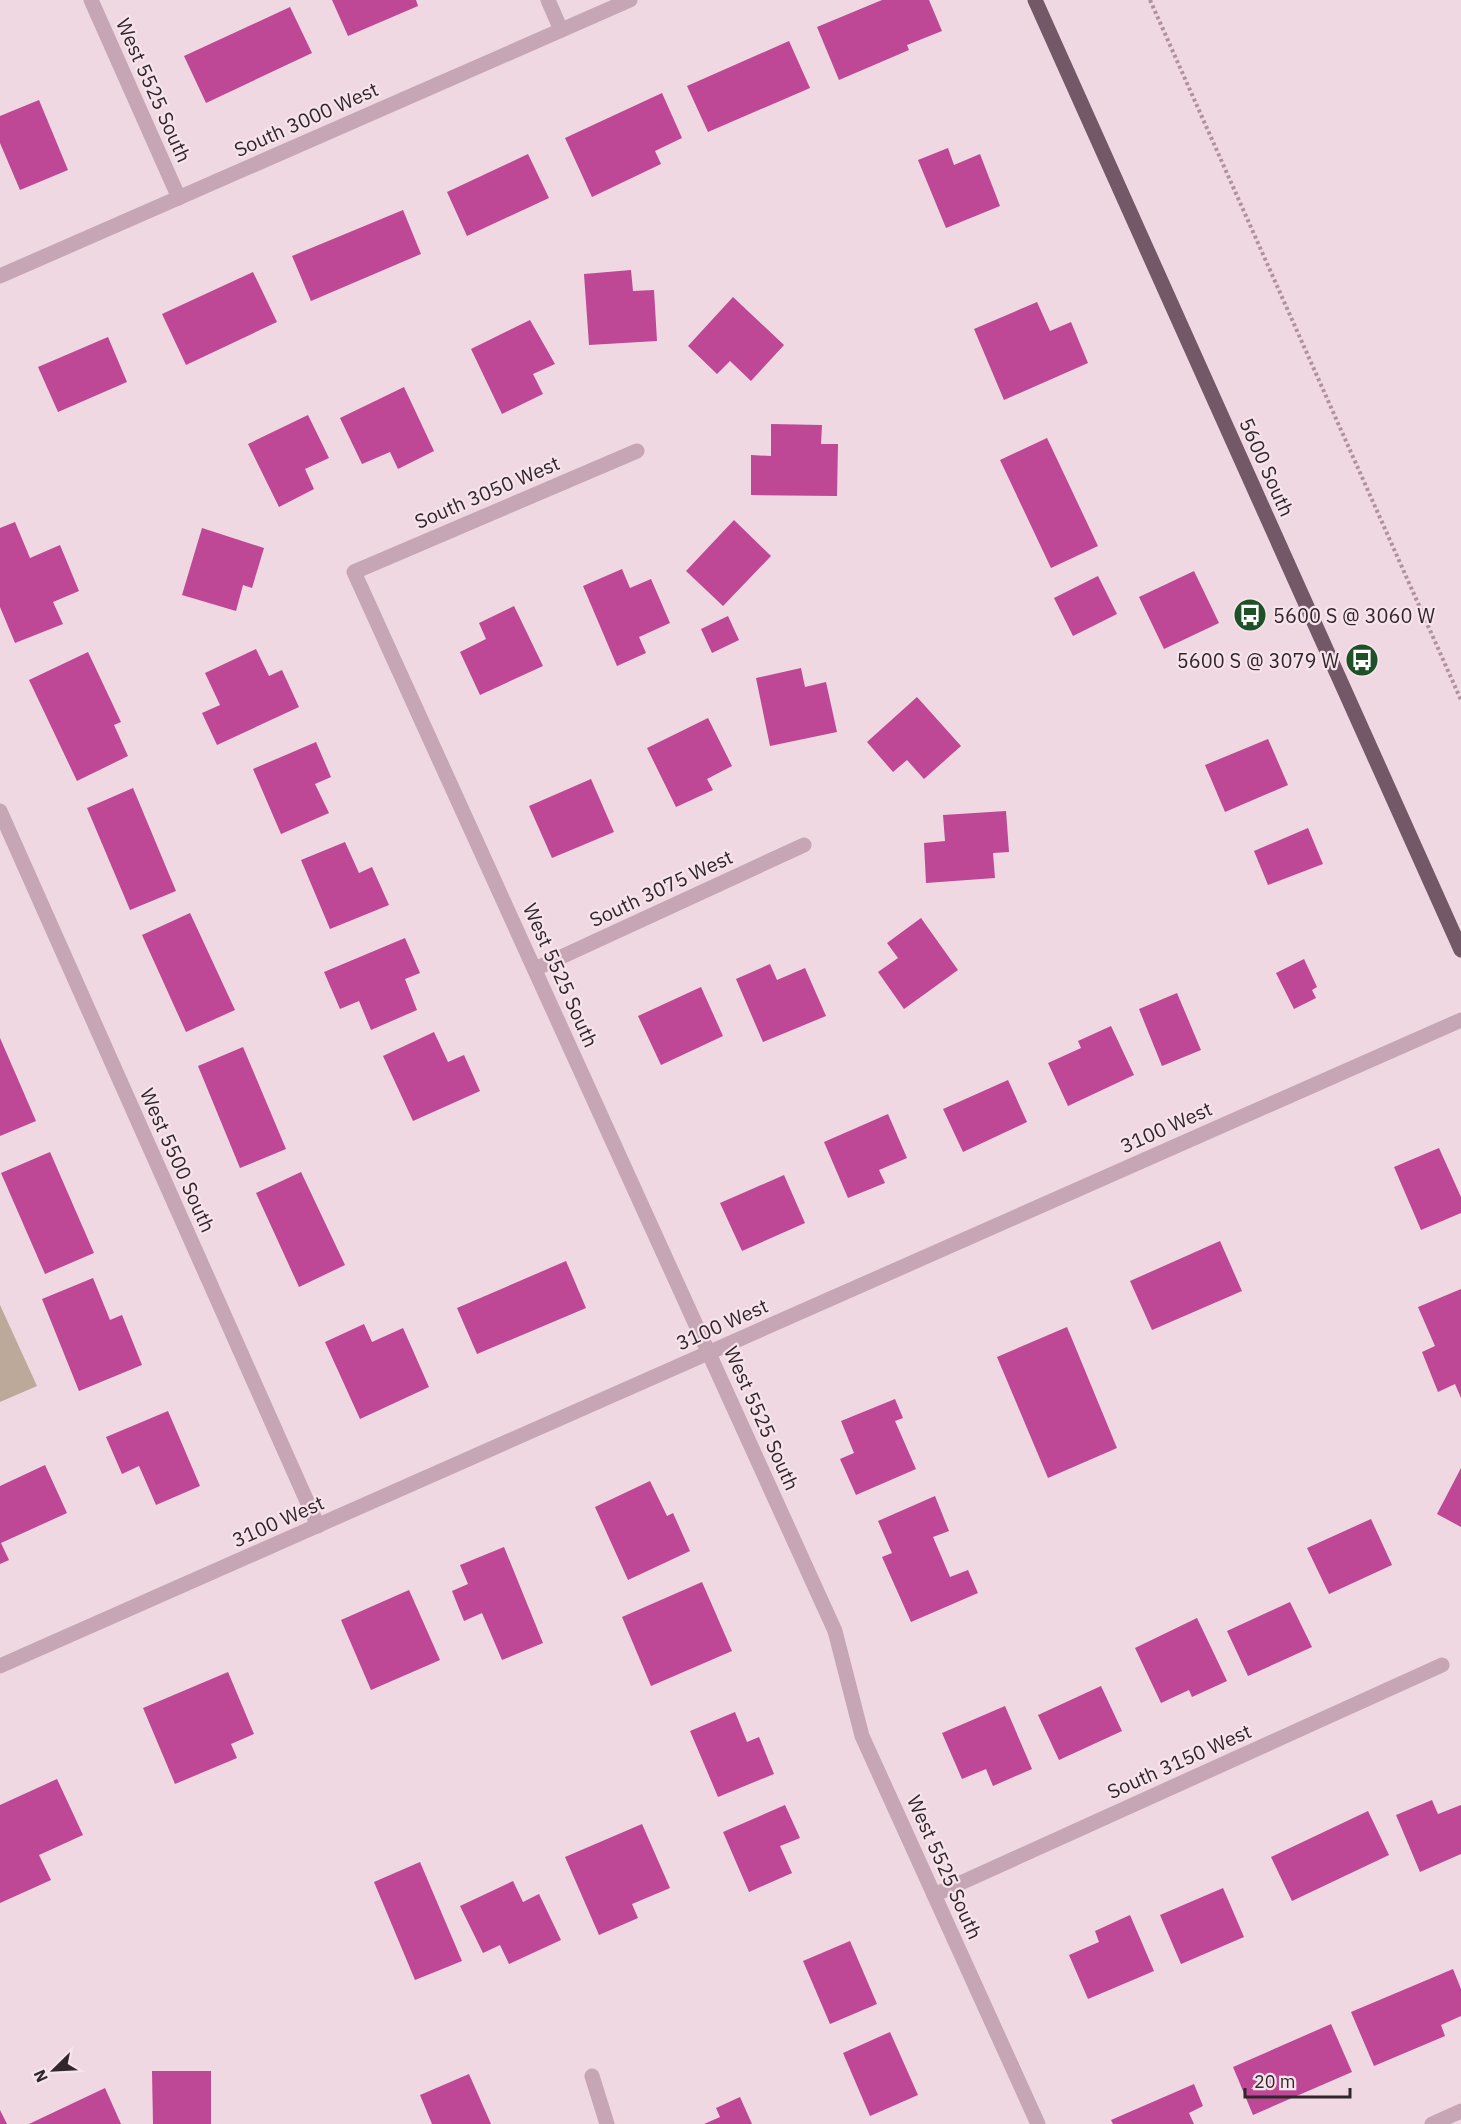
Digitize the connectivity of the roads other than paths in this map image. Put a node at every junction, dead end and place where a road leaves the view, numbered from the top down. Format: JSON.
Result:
{"nodes":[{"id":1,"x":91,"y":0,"type":"edge"},
{"id":2,"x":548,"y":0,"type":"edge"},
{"id":3,"x":630,"y":0,"type":"edge"},
{"id":4,"x":1035,"y":0,"type":"edge"},
{"id":5,"x":561,"y":30,"type":"junction"},
{"id":6,"x":179,"y":198,"type":"junction"},
{"id":7,"x":0,"y":276,"type":"edge"},
{"id":8,"x":637,"y":450,"type":"dead end"},
{"id":9,"x":354,"y":572,"type":"joint"},
{"id":10,"x":0,"y":811,"type":"edge"},
{"id":11,"x":804,"y":845,"type":"dead end"},
{"id":12,"x":1461,"y":951,"type":"edge"},
{"id":13,"x":535,"y":969,"type":"junction"},
{"id":14,"x":1461,"y":1020,"type":"edge"},
{"id":15,"x":709,"y":1353,"type":"junction"},
{"id":16,"x":318,"y":1526,"type":"junction"},
{"id":17,"x":1442,"y":1665,"type":"dead end"},
{"id":18,"x":0,"y":1666,"type":"edge"},
{"id":19,"x":934,"y":1895,"type":"junction"},
{"id":20,"x":592,"y":2076,"type":"dead end"},
{"id":21,"x":1461,"y":2111,"type":"edge"},
{"id":22,"x":607,"y":2124,"type":"edge"},
{"id":23,"x":1038,"y":2124,"type":"edge"},
{"id":24,"x":1432,"y":2124,"type":"edge"}],
"edges":[{"from":1,"to":6,"type":"street","name":"West 5525 South"},
{"from":2,"to":5,"type":"street"},
{"from":3,"to":5,"type":"street","name":"South 3000 West"},
{"from":4,"to":12,"type":"main road","name":"5600 South"},
{"from":5,"to":6,"type":"street","name":"South 3000 West"},
{"from":6,"to":7,"type":"street","name":"South 3000 West"},
{"from":8,"to":9,"type":"street","name":"South 3050 West"},
{"from":9,"to":13,"type":"street","name":"West 5525 South"},
{"from":10,"to":16,"type":"street","name":"West 5500 South"},
{"from":11,"to":13,"type":"street","name":"South 3075 West"},
{"from":13,"to":15,"type":"street","name":"West 5525 South"},
{"from":14,"to":15,"type":"street","name":"3100 West"},
{"from":15,"to":16,"type":"street","name":"3100 West"},
{"from":15,"to":19,"type":"street","name":"West 5525 South"},
{"from":16,"to":18,"type":"street","name":"3100 West"},
{"from":17,"to":19,"type":"street","name":"South 3150 West"},
{"from":19,"to":23,"type":"street","name":"West 5525 South"},
{"from":20,"to":22,"type":"street"},
{"from":21,"to":24,"type":"street"}]}
